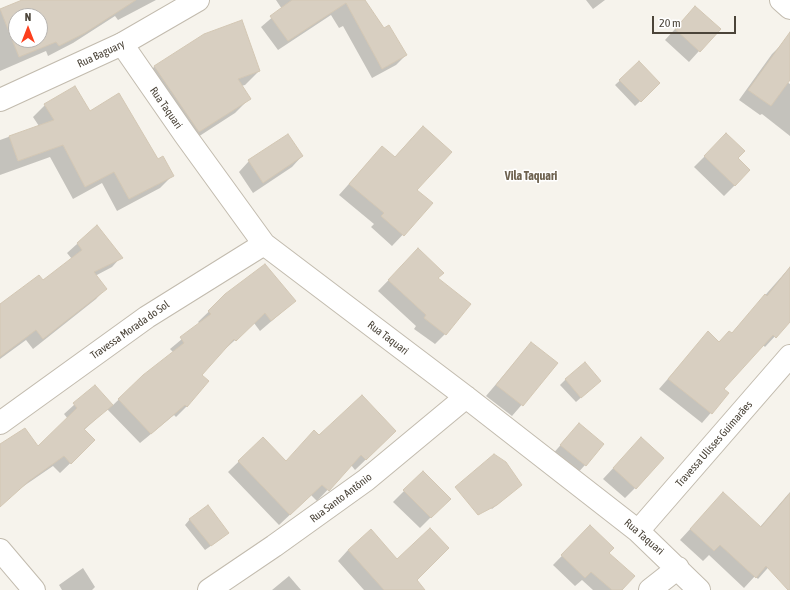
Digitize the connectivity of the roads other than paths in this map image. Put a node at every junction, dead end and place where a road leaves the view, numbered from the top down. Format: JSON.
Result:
{"nodes":[{"id":1,"x":198,"y":0,"type":"edge"},
{"id":2,"x":122,"y":44,"type":"junction"},
{"id":3,"x":0,"y":100,"type":"edge"},
{"id":4,"x":264,"y":244,"type":"junction"},
{"id":5,"x":790,"y":356,"type":"edge"},
{"id":6,"x":466,"y":397,"type":"junction"},
{"id":7,"x":0,"y":423,"type":"edge"},
{"id":8,"x":638,"y":531,"type":"junction"},
{"id":9,"x":0,"y":550,"type":"edge"},
{"id":10,"x":678,"y":568,"type":"junction"},
{"id":11,"x":34,"y":590,"type":"edge"},
{"id":12,"x":209,"y":590,"type":"edge"},
{"id":13,"x":650,"y":590,"type":"edge"},
{"id":14,"x":699,"y":590,"type":"edge"}],
"edges":[{"from":1,"to":2,"type":"street","name":"Rua Baguary"},
{"from":2,"to":3,"type":"street","name":"Rua Baguary"},
{"from":2,"to":4,"type":"street","name":"Rua Taquari"},
{"from":4,"to":6,"type":"street","name":"Rua Taquari"},
{"from":4,"to":7,"type":"street","name":"Travessa Morada do Sol"},
{"from":5,"to":8,"type":"street","name":"Travessa Ulisses Guimarães"},
{"from":6,"to":8,"type":"street","name":"Rua Taquari"},
{"from":6,"to":12,"type":"street","name":"Rua Santo Antônio"},
{"from":8,"to":10,"type":"street","name":"Rua Taquari"},
{"from":9,"to":11,"type":"street"},
{"from":10,"to":13,"type":"street"},
{"from":10,"to":14,"type":"street","name":"Rua Taquari"}]}
